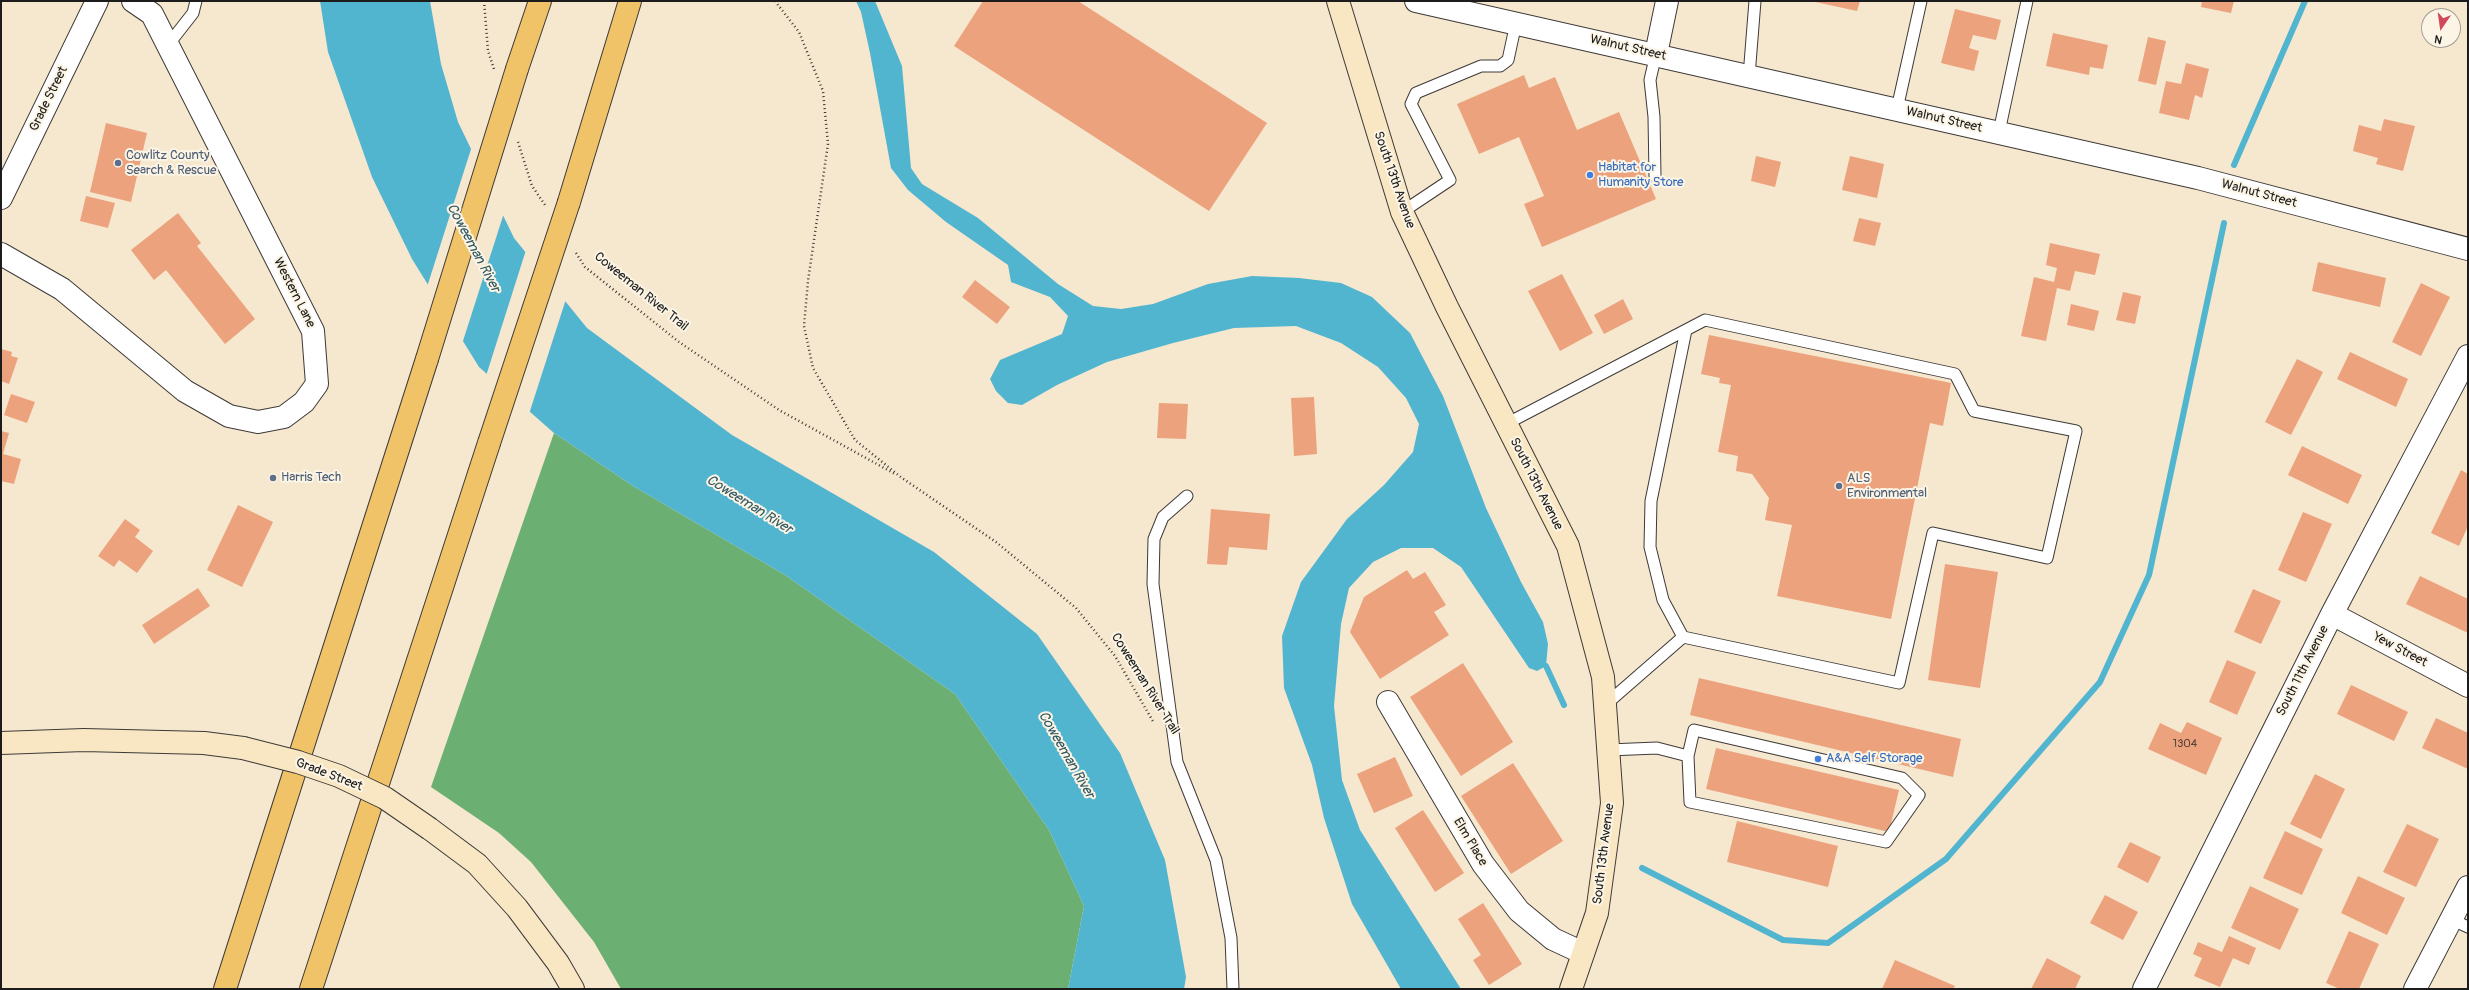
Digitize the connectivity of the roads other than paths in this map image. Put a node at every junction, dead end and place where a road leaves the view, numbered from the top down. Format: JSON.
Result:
{"nodes":[{"id":1,"x":97,"y":1,"type":"edge"},
{"id":2,"x":133,"y":1,"type":"edge"},
{"id":3,"x":196,"y":1,"type":"edge"},
{"id":4,"x":540,"y":1,"type":"edge"},
{"id":5,"x":630,"y":1,"type":"edge"},
{"id":6,"x":1338,"y":1,"type":"edge"},
{"id":7,"x":1416,"y":1,"type":"edge"},
{"id":8,"x":1667,"y":1,"type":"edge"},
{"id":9,"x":1755,"y":1,"type":"edge"},
{"id":10,"x":1921,"y":1,"type":"edge"},
{"id":11,"x":2027,"y":1,"type":"edge"},
{"id":12,"x":1477,"y":8,"type":"edge"},
{"id":13,"x":1516,"y":24,"type":"junction"},
{"id":14,"x":168,"y":45,"type":"junction"},
{"id":15,"x":1656,"y":54,"type":"junction"},
{"id":16,"x":1749,"y":76,"type":"junction"},
{"id":17,"x":1897,"y":109,"type":"junction"},
{"id":18,"x":1999,"y":132,"type":"junction"},
{"id":19,"x":1655,"y":176,"type":"dead end"},
{"id":20,"x":1,"y":198,"type":"edge"},
{"id":21,"x":1402,"y":212,"type":"junction"},
{"id":22,"x":2468,"y":249,"type":"edge"},
{"id":23,"x":1,"y":254,"type":"edge"},
{"id":24,"x":1686,"y":330,"type":"junction"},
{"id":25,"x":2468,"y":356,"type":"edge"},
{"id":26,"x":1506,"y":424,"type":"junction"},
{"id":27,"x":1188,"y":496,"type":"dead end"},
{"id":28,"x":2332,"y":614,"type":"junction"},
{"id":29,"x":1683,"y":637,"type":"junction"},
{"id":30,"x":2468,"y":686,"type":"edge"},
{"id":31,"x":1388,"y":702,"type":"dead end"},
{"id":32,"x":1605,"y":704,"type":"junction"},
{"id":33,"x":1,"y":743,"type":"edge"},
{"id":34,"x":1608,"y":750,"type":"junction"},
{"id":35,"x":1688,"y":756,"type":"junction"},
{"id":36,"x":2468,"y":887,"type":"edge"},
{"id":37,"x":2460,"y":923,"type":"edge"},
{"id":38,"x":1583,"y":953,"type":"junction"},
{"id":39,"x":225,"y":989,"type":"edge"},
{"id":40,"x":311,"y":989,"type":"edge"},
{"id":41,"x":573,"y":989,"type":"edge"},
{"id":42,"x":1233,"y":989,"type":"edge"},
{"id":43,"x":1571,"y":989,"type":"edge"},
{"id":44,"x":2144,"y":989,"type":"edge"},
{"id":45,"x":2415,"y":989,"type":"edge"}],
"edges":[{"from":1,"to":20,"type":"street","name":"Grade Street"},
{"from":2,"to":14,"type":"street","name":"Western Lane"},
{"from":3,"to":14,"type":"lane"},
{"from":4,"to":39,"type":"highway","bridge":true},
{"from":5,"to":40,"type":"highway","bridge":true},
{"from":6,"to":21,"type":"main road","name":"South 13th Avenue"},
{"from":7,"to":12,"type":"street","name":"Walnut Street"},
{"from":8,"to":15,"type":"street"},
{"from":9,"to":16,"type":"lane"},
{"from":10,"to":17,"type":"lane"},
{"from":11,"to":18,"type":"lane"},
{"from":12,"to":13,"type":"street","name":"Walnut Street"},
{"from":13,"to":15,"type":"street","name":"Walnut Street"},
{"from":13,"to":21,"type":"lane"},
{"from":14,"to":23,"type":"street","name":"Western Lane"},
{"from":15,"to":16,"type":"street","name":"Walnut Street"},
{"from":15,"to":19,"type":"lane"},
{"from":16,"to":17,"type":"street","name":"Walnut Street"},
{"from":17,"to":18,"type":"street","name":"Walnut Street"},
{"from":18,"to":22,"type":"street","name":"Walnut Street"},
{"from":21,"to":26,"type":"main road","name":"South 13th Avenue"},
{"from":24,"to":26,"type":"lane"},
{"from":24,"to":29,"type":"lane"},
{"from":24,"to":29,"type":"lane"},
{"from":25,"to":28,"type":"street","name":"South 11th Avenue"},
{"from":26,"to":32,"type":"main road","name":"South 13th Avenue"},
{"from":27,"to":42,"type":"lane"},
{"from":28,"to":30,"type":"street","name":"Yew Street"},
{"from":28,"to":44,"type":"street","name":"South 11th Avenue"},
{"from":29,"to":32,"type":"lane"},
{"from":31,"to":38,"type":"street","name":"Elm Place"},
{"from":32,"to":34,"type":"main road","name":"South 13th Avenue"},
{"from":33,"to":41,"type":"main road","name":"Grade Street","bridge":true},
{"from":34,"to":35,"type":"lane"},
{"from":34,"to":38,"type":"main road","name":"South 13th Avenue"},
{"from":35,"to":35,"type":"lane"},
{"from":36,"to":37,"type":"street"},
{"from":37,"to":45,"type":"street"},
{"from":38,"to":43,"type":"main road","name":"South 13th Avenue"}]}
